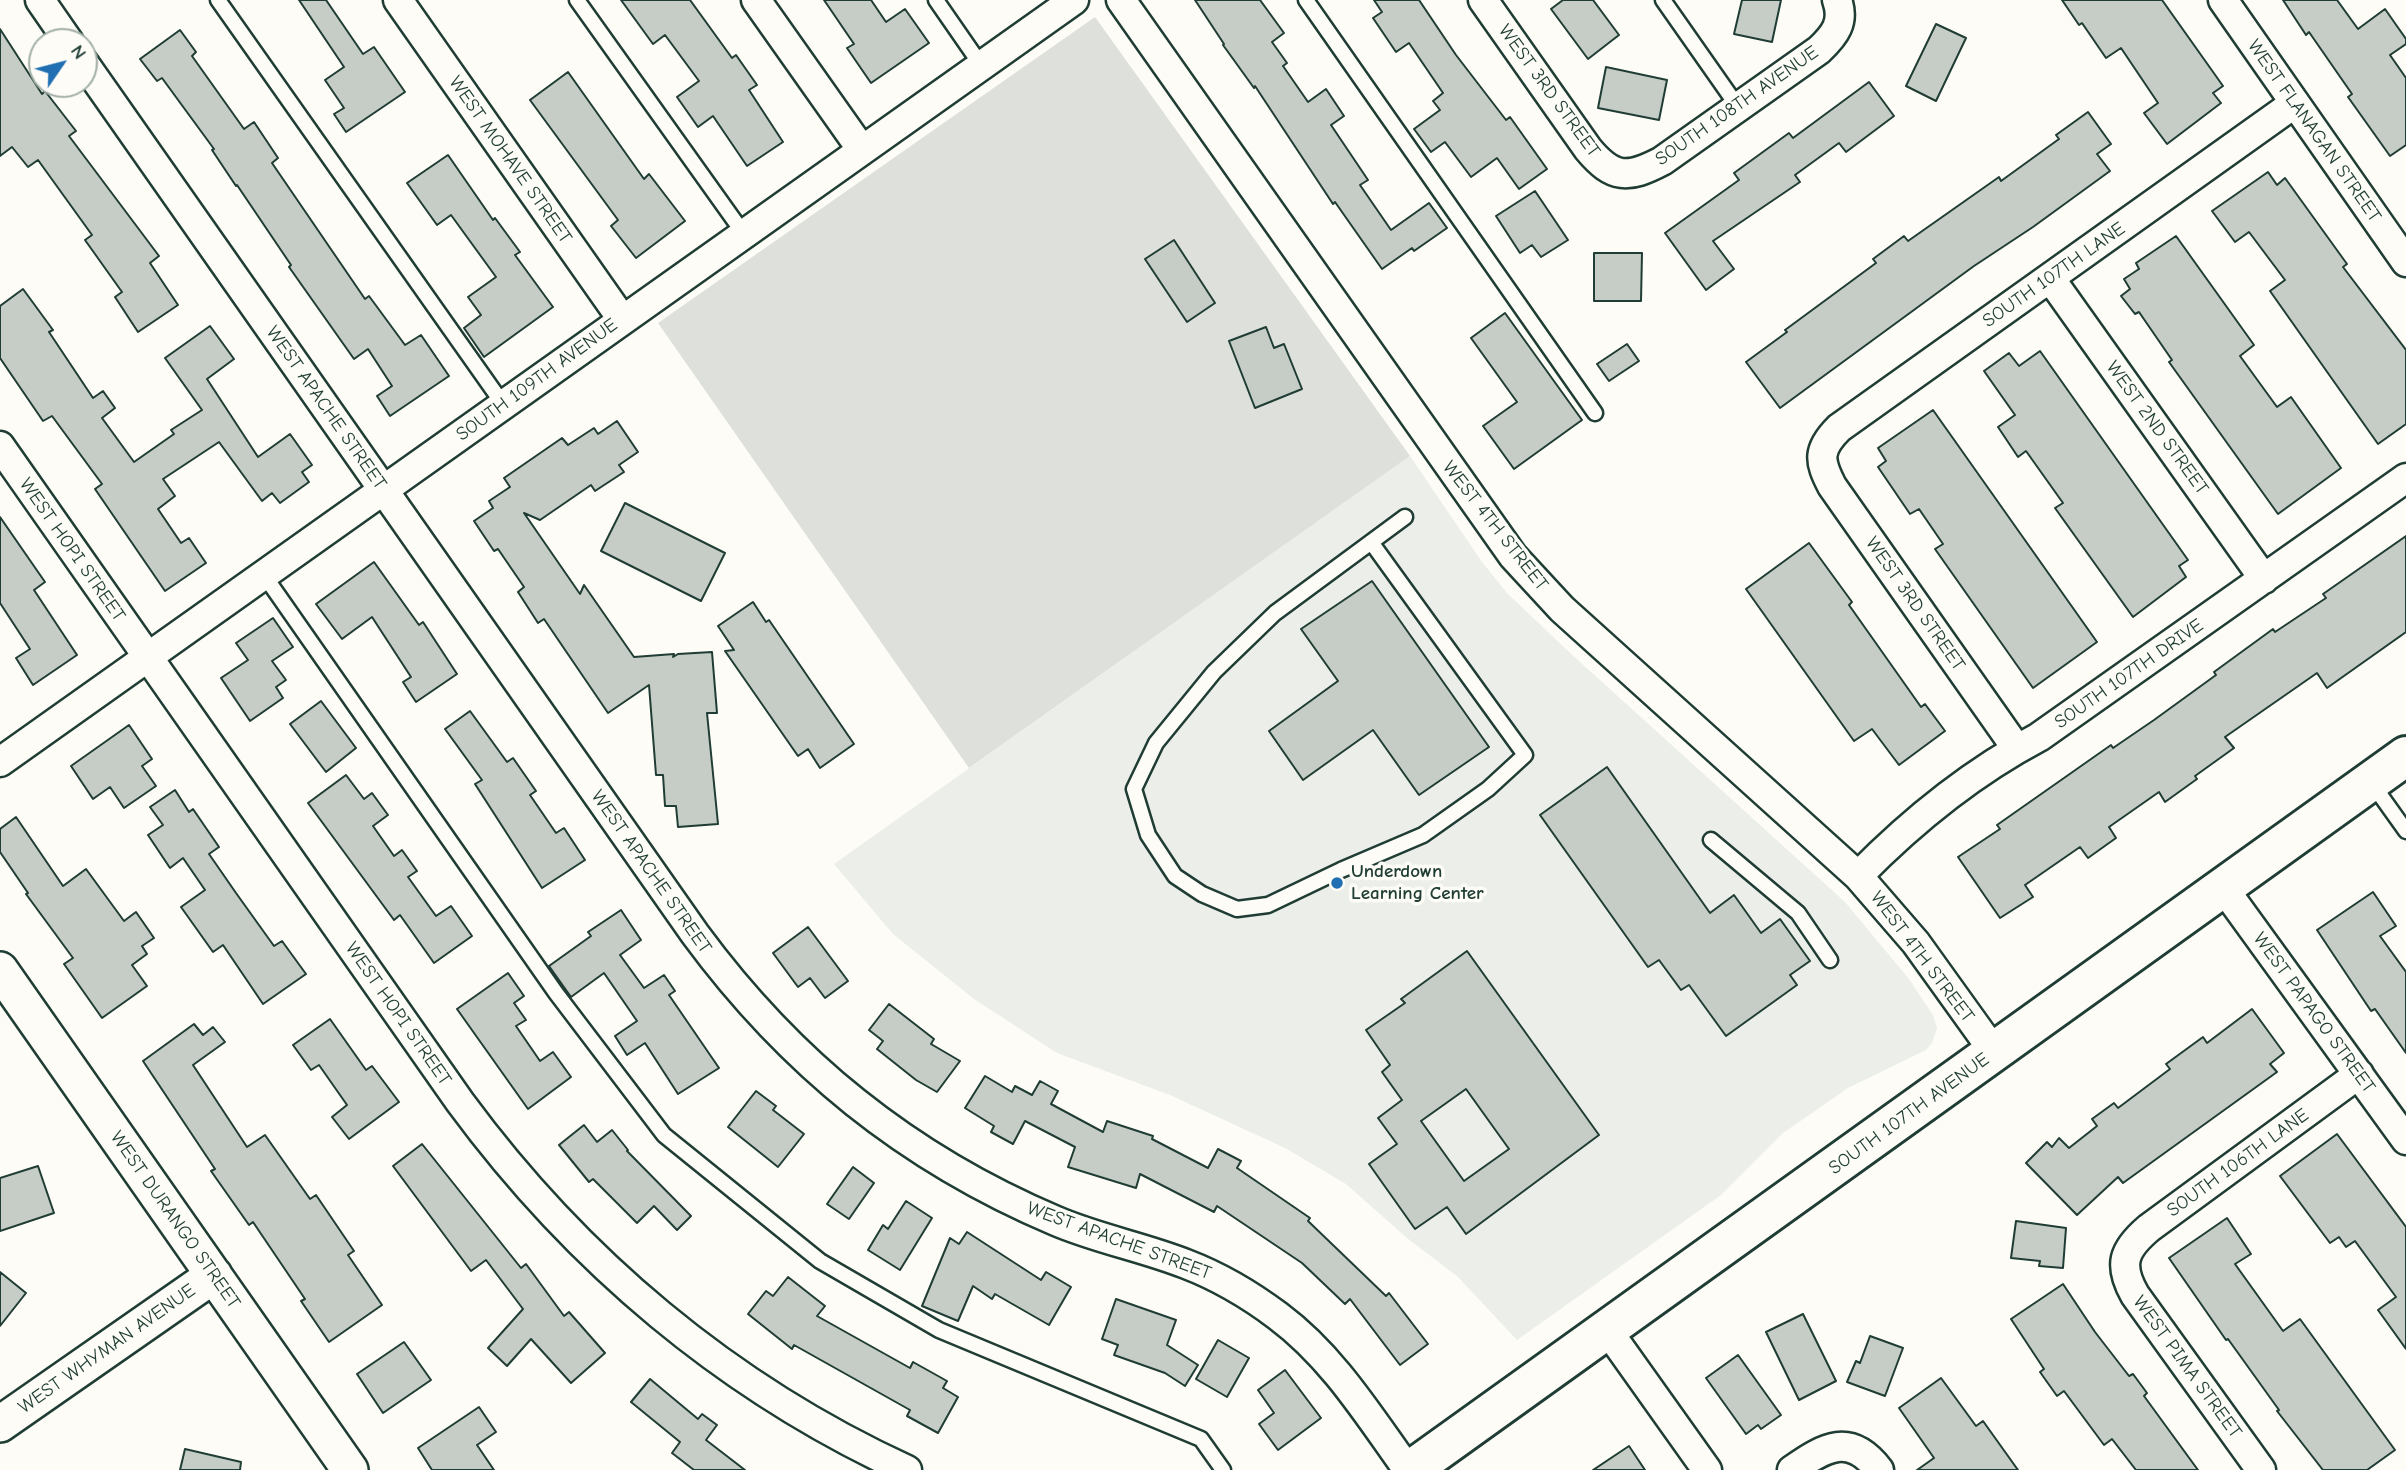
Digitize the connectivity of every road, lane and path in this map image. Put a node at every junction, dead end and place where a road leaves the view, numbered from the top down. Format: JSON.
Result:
{"nodes":[{"id":1,"x":40,"y":0,"type":"edge"},
{"id":2,"x":218,"y":0,"type":"edge"},
{"id":3,"x":398,"y":0,"type":"edge"},
{"id":4,"x":577,"y":0,"type":"edge"},
{"id":5,"x":756,"y":0,"type":"edge"},
{"id":6,"x":936,"y":0,"type":"edge"},
{"id":7,"x":1074,"y":0,"type":"edge"},
{"id":8,"x":1121,"y":0,"type":"edge"},
{"id":9,"x":1306,"y":0,"type":"edge"},
{"id":10,"x":1483,"y":0,"type":"edge"},
{"id":11,"x":1663,"y":0,"type":"edge"},
{"id":12,"x":2222,"y":0,"type":"edge"},
{"id":13,"x":1839,"y":10,"type":"edge"},
{"id":14,"x":59,"y":28,"type":"edge"},
{"id":15,"x":981,"y":65,"type":"junction"},
{"id":16,"x":98,"y":83,"type":"edge"},
{"id":17,"x":2295,"y":103,"type":"junction"},
{"id":18,"x":1738,"y":107,"type":"junction"},
{"id":19,"x":862,"y":150,"type":"junction"},
{"id":20,"x":1621,"y":175,"type":"joint"},
{"id":21,"x":2396,"y":228,"type":"edge"},
{"id":22,"x":744,"y":234,"type":"junction"},
{"id":23,"x":2406,"y":262,"type":"edge"},
{"id":24,"x":2050,"y":278,"type":"junction"},
{"id":25,"x":622,"y":319,"type":"junction"},
{"id":26,"x":503,"y":404,"type":"junction"},
{"id":27,"x":1595,"y":413,"type":"dead end"},
{"id":28,"x":0,"y":446,"type":"edge"},
{"id":29,"x":1821,"y":454,"type":"joint"},
{"id":30,"x":2406,"y":478,"type":"edge"},
{"id":31,"x":383,"y":490,"type":"junction"},
{"id":32,"x":1405,"y":517,"type":"dead end"},
{"id":33,"x":1371,"y":542,"type":"junction"},
{"id":34,"x":264,"y":575,"type":"junction"},
{"id":35,"x":2264,"y":579,"type":"junction"},
{"id":36,"x":148,"y":657,"type":"junction"},
{"id":37,"x":2017,"y":749,"type":"junction"},
{"id":38,"x":2406,"y":756,"type":"edge"},
{"id":39,"x":0,"y":762,"type":"edge"},
{"id":40,"x":2370,"y":781,"type":"junction"},
{"id":41,"x":2406,"y":831,"type":"edge"},
{"id":42,"x":1711,"y":840,"type":"dead end"},
{"id":43,"x":1858,"y":876,"type":"junction"},
{"id":44,"x":2222,"y":886,"type":"junction"},
{"id":45,"x":1830,"y":960,"type":"dead end"},
{"id":46,"x":0,"y":970,"type":"edge"},
{"id":47,"x":1994,"y":1053,"type":"junction"},
{"id":48,"x":2358,"y":1074,"type":"junction"},
{"id":49,"x":2406,"y":1140,"type":"edge"},
{"id":50,"x":2125,"y":1258,"type":"joint"},
{"id":51,"x":214,"y":1275,"type":"junction"},
{"id":52,"x":1608,"y":1331,"type":"junction"},
{"id":53,"x":0,"y":1424,"type":"edge"},
{"id":54,"x":351,"y":1470,"type":"edge"},
{"id":55,"x":907,"y":1470,"type":"edge"},
{"id":56,"x":1223,"y":1470,"type":"edge"},
{"id":57,"x":1409,"y":1470,"type":"edge"},
{"id":58,"x":1707,"y":1470,"type":"edge"},
{"id":59,"x":1792,"y":1470,"type":"edge"},
{"id":60,"x":1879,"y":1470,"type":"edge"},
{"id":61,"x":2261,"y":1470,"type":"edge"}],
"edges":[{"from":1,"to":14,"type":"street"},
{"from":2,"to":26,"type":"lane"},
{"from":3,"to":25,"type":"street","name":"WEST MOHAVE STREET"},
{"from":4,"to":22,"type":"lane"},
{"from":5,"to":19,"type":"street"},
{"from":6,"to":15,"type":"lane"},
{"from":7,"to":15,"type":"street","name":"SOUTH 109TH AVENUE"},
{"from":8,"to":43,"type":"street","name":"WEST 4TH STREET"},
{"from":9,"to":27,"type":"lane"},
{"from":10,"to":20,"type":"street","name":"WEST 3RD STREET"},
{"from":11,"to":18,"type":"lane"},
{"from":12,"to":17,"type":"street","name":"WEST FLANAGAN STREET"},
{"from":13,"to":18,"type":"street","name":"SOUTH 108TH AVENUE"},
{"from":15,"to":19,"type":"street","name":"SOUTH 109TH AVENUE"},
{"from":16,"to":31,"type":"street","name":"WEST APACHE STREET"},
{"from":17,"to":21,"type":"street","name":"WEST FLANAGAN STREET"},
{"from":17,"to":24,"type":"street","name":"SOUTH 107TH LANE"},
{"from":18,"to":20,"type":"street","name":"SOUTH 108TH AVENUE"},
{"from":19,"to":22,"type":"street","name":"SOUTH 109TH AVENUE"},
{"from":21,"to":23,"type":"street","name":"WEST FLANAGAN STREET"},
{"from":22,"to":25,"type":"street","name":"SOUTH 109TH AVENUE"},
{"from":24,"to":29,"type":"street","name":"SOUTH 107TH LANE"},
{"from":24,"to":35,"type":"street","name":"WEST 2ND STREET"},
{"from":25,"to":26,"type":"street","name":"SOUTH 109TH AVENUE"},
{"from":26,"to":31,"type":"street","name":"SOUTH 109TH AVENUE"},
{"from":28,"to":36,"type":"street","name":"WEST HOPI STREET"},
{"from":29,"to":37,"type":"street","name":"WEST 3RD STREET"},
{"from":30,"to":35,"type":"street","name":"SOUTH 107TH DRIVE"},
{"from":31,"to":34,"type":"street","name":"SOUTH 109TH AVENUE"},
{"from":31,"to":57,"type":"street","name":"WEST APACHE STREET"},
{"from":32,"to":33,"type":"lane"},
{"from":33,"to":33,"type":"lane"},
{"from":34,"to":36,"type":"street","name":"SOUTH 109TH AVENUE"},
{"from":34,"to":56,"type":"lane"},
{"from":35,"to":37,"type":"street","name":"SOUTH 107TH DRIVE"},
{"from":36,"to":39,"type":"street","name":"SOUTH 109TH AVENUE"},
{"from":36,"to":55,"type":"street","name":"WEST HOPI STREET"},
{"from":37,"to":43,"type":"street","name":"SOUTH 107TH DRIVE"},
{"from":38,"to":40,"type":"main road","name":"SOUTH 107TH AVENUE"},
{"from":40,"to":41,"type":"lane"},
{"from":40,"to":44,"type":"main road","name":"SOUTH 107TH AVENUE"},
{"from":42,"to":45,"type":"lane"},
{"from":43,"to":47,"type":"street","name":"WEST 4TH STREET"},
{"from":44,"to":47,"type":"main road","name":"SOUTH 107TH AVENUE"},
{"from":44,"to":48,"type":"street","name":"WEST PAPAGO STREET"},
{"from":46,"to":51,"type":"street","name":"WEST DURANGO STREET"},
{"from":47,"to":52,"type":"main road","name":"SOUTH 107TH AVENUE"},
{"from":48,"to":49,"type":"street","name":"WEST PAPAGO STREET"},
{"from":48,"to":50,"type":"street","name":"SOUTH 106TH LANE"},
{"from":50,"to":61,"type":"street","name":"WEST PIMA STREET"},
{"from":51,"to":53,"type":"street","name":"WEST WHYMAN AVENUE"},
{"from":51,"to":54,"type":"street","name":"WEST DURANGO STREET"},
{"from":52,"to":57,"type":"main road","name":"SOUTH 107TH AVENUE"},
{"from":52,"to":58,"type":"street"},
{"from":59,"to":60,"type":"street"}]}
